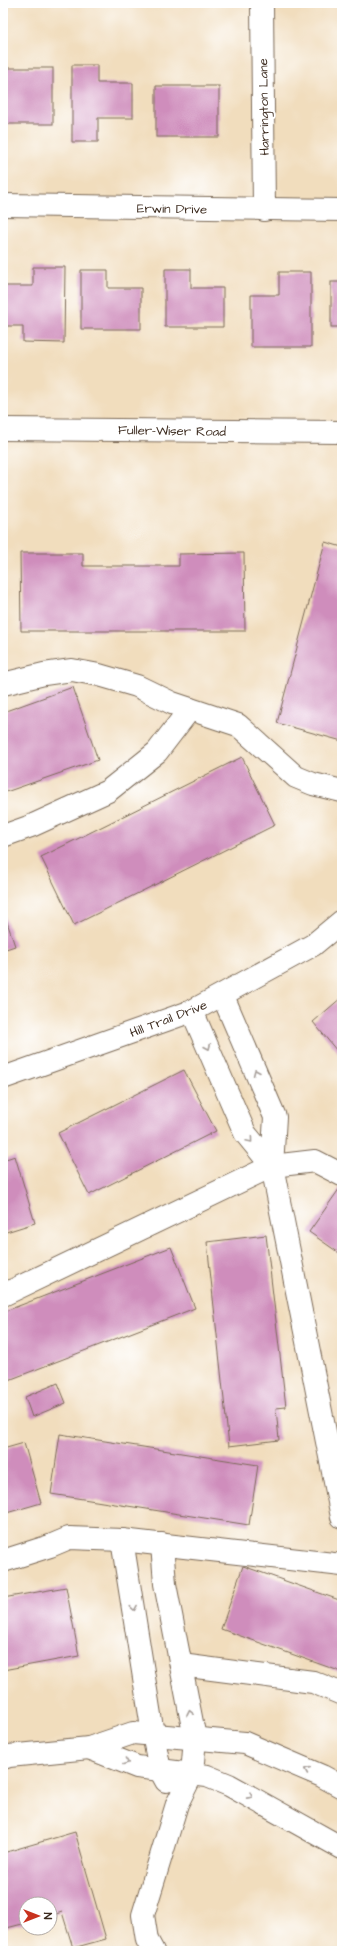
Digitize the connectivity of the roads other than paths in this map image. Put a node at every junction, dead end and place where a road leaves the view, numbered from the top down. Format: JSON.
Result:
{"nodes":[{"id":1,"x":262,"y":3,"type":"edge"},
{"id":2,"x":3,"y":205,"type":"edge"},
{"id":3,"x":264,"y":210,"type":"junction"},
{"id":4,"x":342,"y":210,"type":"edge"},
{"id":5,"x":3,"y":429,"type":"edge"},
{"id":6,"x":342,"y":432,"type":"edge"},
{"id":7,"x":3,"y":684,"type":"edge"},
{"id":8,"x":190,"y":709,"type":"junction"},
{"id":9,"x":342,"y":791,"type":"edge"},
{"id":10,"x":3,"y":836,"type":"edge"},
{"id":11,"x":342,"y":921,"type":"edge"},
{"id":12,"x":223,"y":996,"type":"junction"},
{"id":13,"x":192,"y":1011,"type":"junction"},
{"id":14,"x":3,"y":1078,"type":"edge"},
{"id":15,"x":272,"y":1166,"type":"junction"},
{"id":16,"x":342,"y":1175,"type":"edge"},
{"id":17,"x":3,"y":1295,"type":"edge"},
{"id":18,"x":342,"y":1517,"type":"edge"},
{"id":19,"x":122,"y":1540,"type":"junction"},
{"id":20,"x":162,"y":1544,"type":"junction"},
{"id":21,"x":3,"y":1561,"type":"edge"},
{"id":22,"x":342,"y":1565,"type":"edge"},
{"id":23,"x":180,"y":1665,"type":"junction"},
{"id":24,"x":342,"y":1694,"type":"edge"},
{"id":25,"x":153,"y":1734,"type":"junction"},
{"id":26,"x":195,"y":1738,"type":"junction"},
{"id":27,"x":89,"y":1748,"type":"junction"},
{"id":28,"x":3,"y":1758,"type":"edge"},
{"id":29,"x":160,"y":1770,"type":"junction"},
{"id":30,"x":192,"y":1774,"type":"junction"},
{"id":31,"x":342,"y":1787,"type":"edge"},
{"id":32,"x":177,"y":1804,"type":"junction"},
{"id":33,"x":342,"y":1848,"type":"edge"},
{"id":34,"x":153,"y":1951,"type":"edge"}],
"edges":[{"from":1,"to":3,"type":"street","name":"Harrington Lane"},
{"from":2,"to":3,"type":"street","name":"Erwin Drive"},
{"from":3,"to":4,"type":"street","name":"Erwin Drive"},
{"from":5,"to":6,"type":"street","name":"Fuller-Wiser Road"},
{"from":7,"to":8,"type":"street"},
{"from":8,"to":9,"type":"street"},
{"from":8,"to":10,"type":"street"},
{"from":11,"to":12,"type":"street","name":"Hill Trail Drive"},
{"from":12,"to":13,"type":"street","name":"Hill Trail Drive"},
{"from":15,"to":12,"type":"street","one_way":true},
{"from":13,"to":14,"type":"street","name":"Hill Trail Drive"},
{"from":13,"to":15,"type":"street","one_way":true},
{"from":15,"to":16,"type":"street"},
{"from":15,"to":17,"type":"street"},
{"from":15,"to":18,"type":"street"},
{"from":19,"to":20,"type":"street"},
{"from":19,"to":21,"type":"street"},
{"from":19,"to":25,"type":"street","one_way":true},
{"from":20,"to":22,"type":"street"},
{"from":20,"to":23,"type":"street"},
{"from":23,"to":24,"type":"street"},
{"from":26,"to":23,"type":"street","one_way":true},
{"from":25,"to":26,"type":"street"},
{"from":25,"to":27,"type":"street"},
{"from":25,"to":29,"type":"street"},
{"from":26,"to":30,"type":"street"},
{"from":31,"to":26,"type":"street","one_way":true},
{"from":27,"to":28,"type":"street"},
{"from":27,"to":29,"type":"street","one_way":true},
{"from":29,"to":30,"type":"street"},
{"from":29,"to":32,"type":"street"},
{"from":30,"to":32,"type":"street"},
{"from":30,"to":33,"type":"street","one_way":true},
{"from":32,"to":34,"type":"street"}]}
